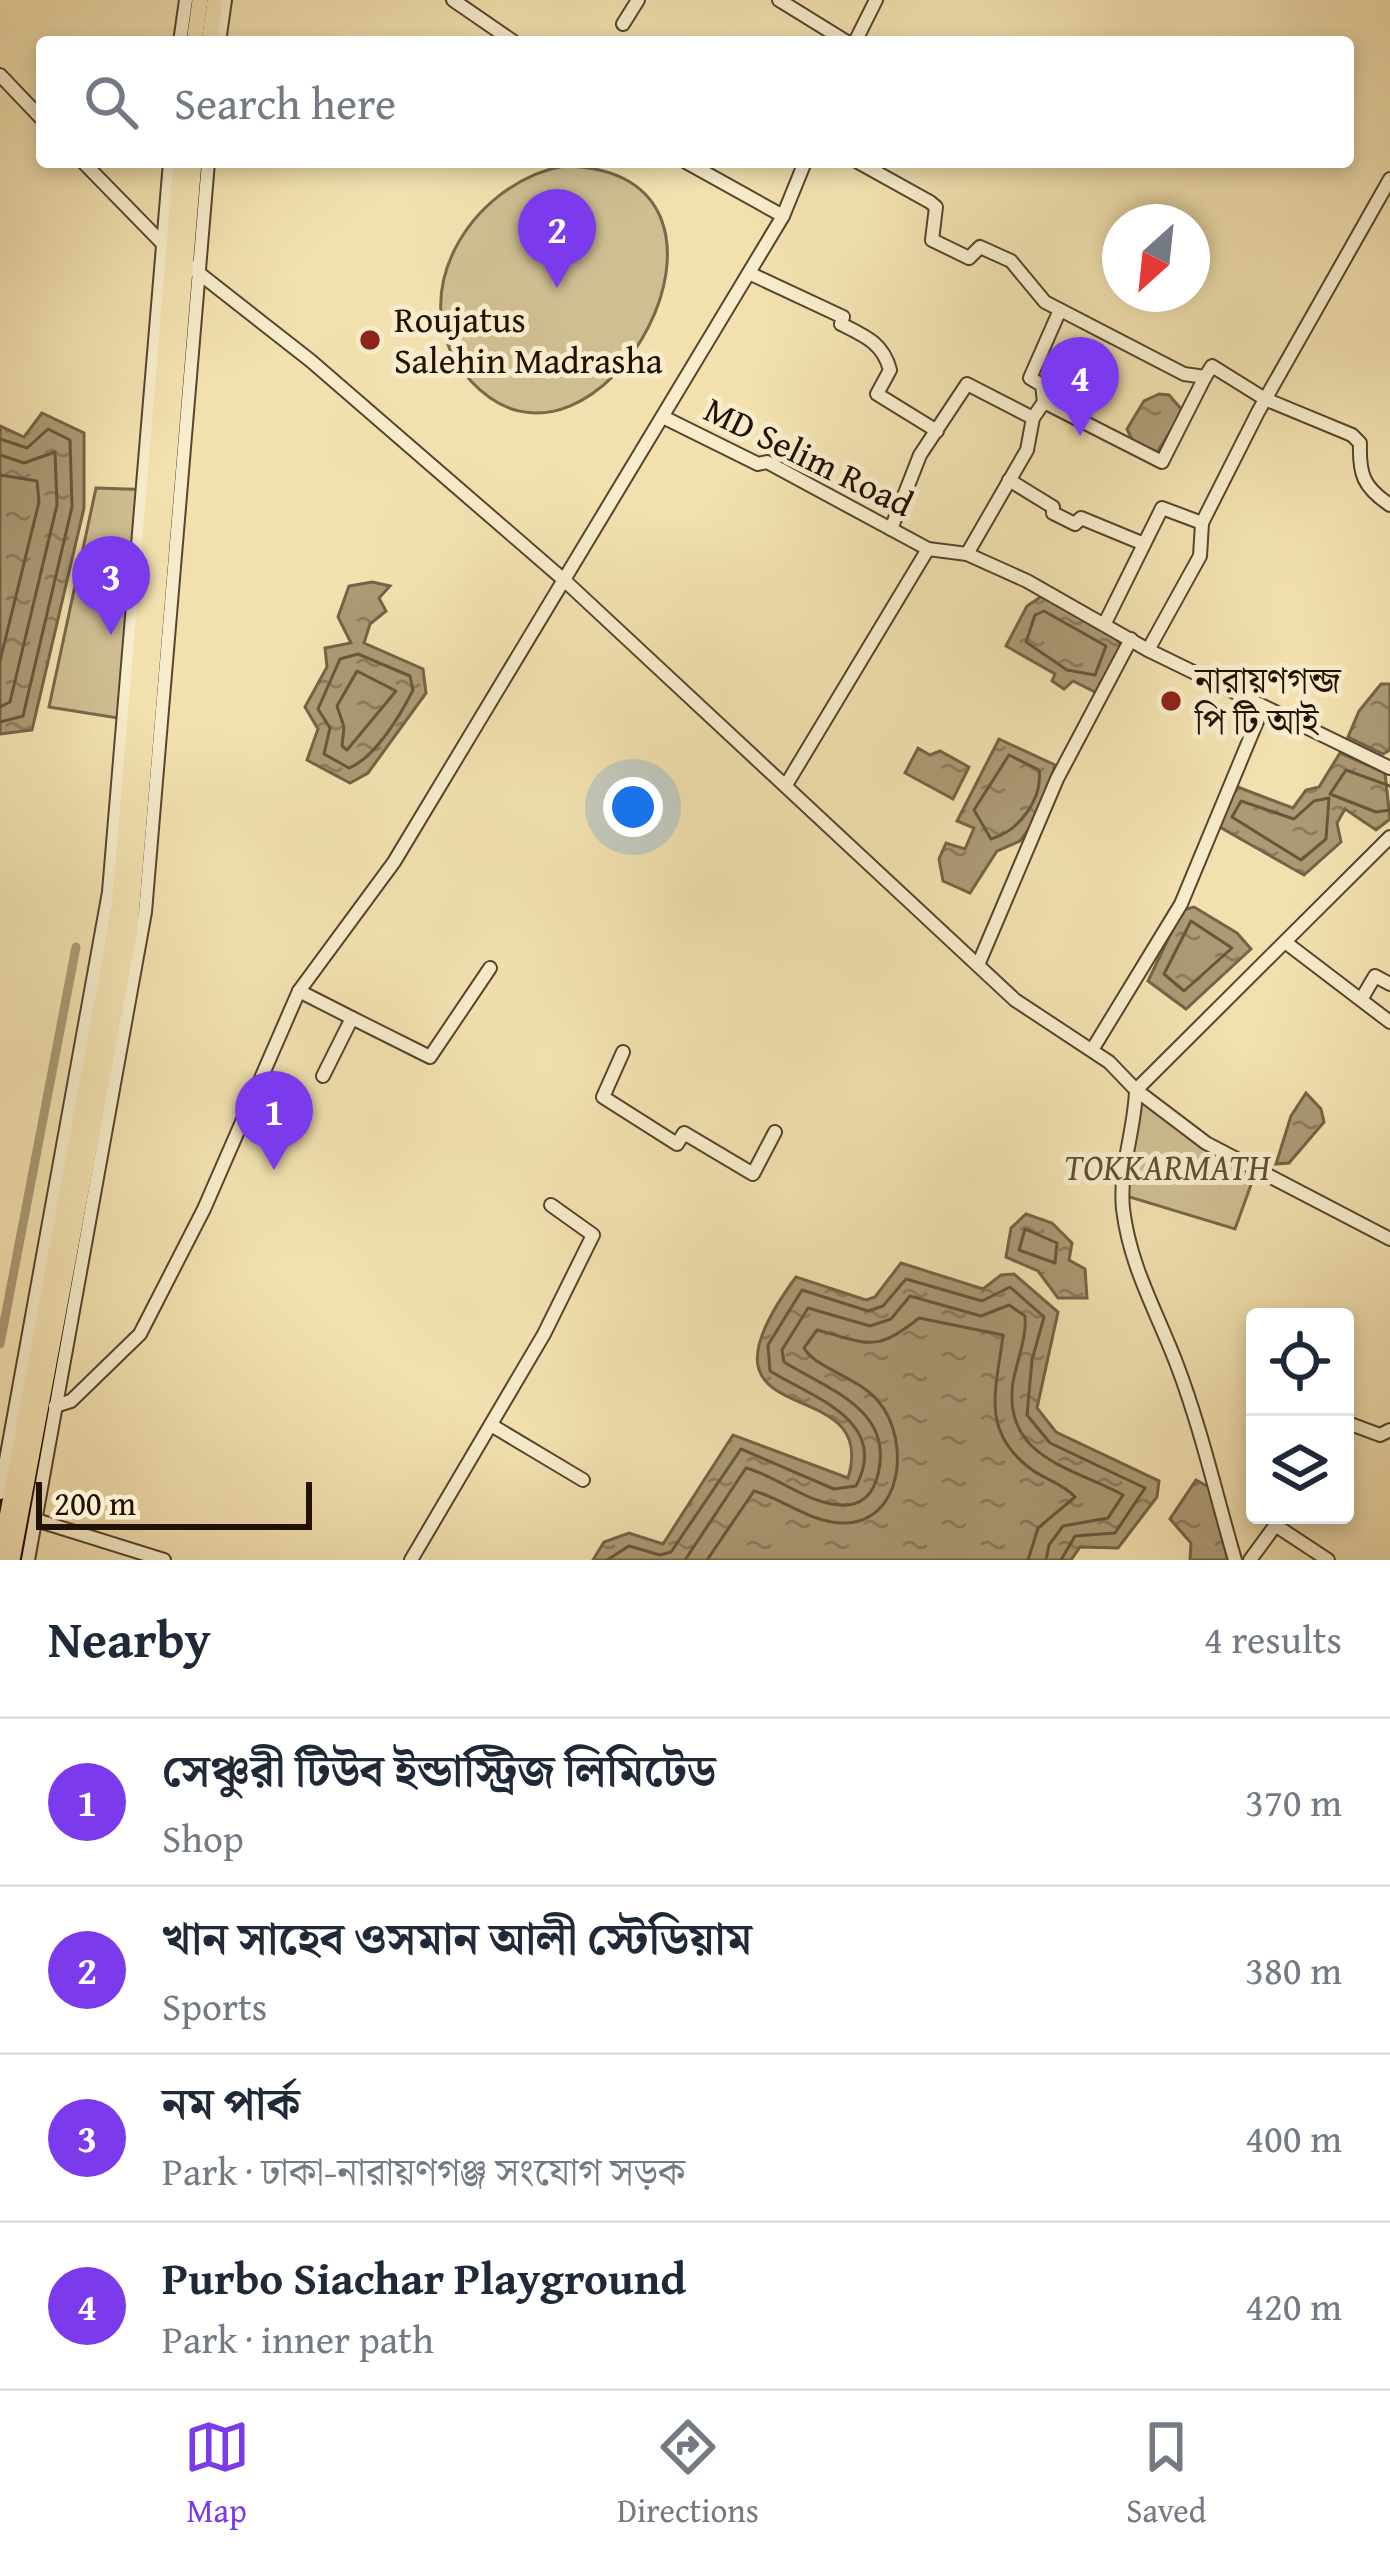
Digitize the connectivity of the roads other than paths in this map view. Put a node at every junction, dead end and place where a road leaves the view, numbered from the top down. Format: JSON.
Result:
{"nodes":[{"id":1,"x":186,"y":0,"type":"edge"},
{"id":2,"x":200,"y":0,"type":"edge"},
{"id":3,"x":215,"y":0,"type":"edge"},
{"id":4,"x":224,"y":0,"type":"edge"},
{"id":5,"x":453,"y":0,"type":"edge"},
{"id":6,"x":638,"y":0,"type":"edge"},
{"id":7,"x":778,"y":0,"type":"edge"},
{"id":8,"x":876,"y":0,"type":"edge"},
{"id":9,"x":623,"y":24,"type":"dead end"},
{"id":10,"x":182,"y":36,"type":"edge"},
{"id":11,"x":195,"y":36,"type":"edge"},
{"id":12,"x":210,"y":36,"type":"edge"},
{"id":13,"x":220,"y":36,"type":"edge"},
{"id":14,"x":505,"y":36,"type":"edge"},
{"id":15,"x":841,"y":36,"type":"edge"},
{"id":16,"x":855,"y":36,"type":"edge"},
{"id":17,"x":0,"y":75,"type":"edge"},
{"id":18,"x":36,"y":113,"type":"edge"},
{"id":19,"x":89,"y":168,"type":"edge"},
{"id":20,"x":170,"y":168,"type":"edge"},
{"id":21,"x":180,"y":168,"type":"edge"},
{"id":22,"x":194,"y":168,"type":"edge"},
{"id":23,"x":207,"y":168,"type":"edge"},
{"id":24,"x":697,"y":168,"type":"edge"},
{"id":25,"x":802,"y":168,"type":"edge"},
{"id":26,"x":868,"y":168,"type":"edge"},
{"id":27,"x":1390,"y":178,"type":"edge"},
{"id":28,"x":782,"y":216,"type":"junction"},
{"id":29,"x":169,"y":248,"type":"junction"},
{"id":30,"x":194,"y":268,"type":"junction"},
{"id":31,"x":749,"y":273,"type":"junction"},
{"id":32,"x":1060,"y":310,"type":"junction"},
{"id":33,"x":1204,"y":377,"type":"junction"},
{"id":34,"x":1265,"y":399,"type":"junction"},
{"id":35,"x":1044,"y":402,"type":"junction"},
{"id":36,"x":663,"y":417,"type":"junction"},
{"id":37,"x":1033,"y":418,"type":"junction"},
{"id":38,"x":937,"y":431,"type":"junction"},
{"id":39,"x":1009,"y":481,"type":"junction"},
{"id":40,"x":1390,"y":505,"type":"edge"},
{"id":41,"x":1202,"y":523,"type":"junction"},
{"id":42,"x":891,"y":529,"type":"junction"},
{"id":43,"x":1144,"y":544,"type":"junction"},
{"id":44,"x":928,"y":549,"type":"junction"},
{"id":45,"x":968,"y":554,"type":"junction"},
{"id":46,"x":564,"y":580,"type":"junction"},
{"id":47,"x":1105,"y":622,"type":"junction"},
{"id":48,"x":1131,"y":639,"type":"junction"},
{"id":49,"x":1148,"y":650,"type":"junction"},
{"id":50,"x":1263,"y":707,"type":"junction"},
{"id":51,"x":1390,"y":768,"type":"edge"},
{"id":52,"x":786,"y":785,"type":"junction"},
{"id":53,"x":1390,"y":837,"type":"edge"},
{"id":54,"x":1285,"y":942,"type":"junction"},
{"id":55,"x":977,"y":965,"type":"junction"},
{"id":56,"x":490,"y":968,"type":"dead end"},
{"id":57,"x":1390,"y":984,"type":"edge"},
{"id":58,"x":299,"y":991,"type":"junction"},
{"id":59,"x":1362,"y":998,"type":"junction"},
{"id":60,"x":352,"y":1018,"type":"junction"},
{"id":61,"x":1390,"y":1022,"type":"edge"},
{"id":62,"x":1092,"y":1051,"type":"junction"},
{"id":63,"x":623,"y":1052,"type":"dead end"},
{"id":64,"x":323,"y":1076,"type":"dead end"},
{"id":65,"x":1136,"y":1090,"type":"junction"},
{"id":66,"x":775,"y":1132,"type":"dead end"},
{"id":67,"x":551,"y":1205,"type":"dead end"},
{"id":68,"x":1387,"y":1233,"type":"edge"},
{"id":69,"x":49,"y":1405,"type":"junction"},
{"id":70,"x":491,"y":1425,"type":"junction"},
{"id":71,"x":1354,"y":1425,"type":"edge"},
{"id":72,"x":1390,"y":1430,"type":"edge"},
{"id":73,"x":583,"y":1480,"type":"dead end"},
{"id":74,"x":0,"y":1493,"type":"edge"},
{"id":75,"x":36,"y":1520,"type":"junction"},
{"id":76,"x":1278,"y":1524,"type":"edge"},
{"id":77,"x":1284,"y":1524,"type":"edge"},
{"id":78,"x":0,"y":1556,"type":"edge"},
{"id":79,"x":12,"y":1560,"type":"edge"},
{"id":80,"x":28,"y":1560,"type":"edge"},
{"id":81,"x":164,"y":1560,"type":"edge"},
{"id":82,"x":411,"y":1560,"type":"edge"},
{"id":83,"x":1235,"y":1560,"type":"edge"},
{"id":84,"x":1250,"y":1560,"type":"edge"},
{"id":85,"x":1328,"y":1560,"type":"edge"}],
"edges":[{"from":1,"to":10,"type":"street"},
{"from":2,"to":11,"type":"main road"},
{"from":3,"to":12,"type":"main road"},
{"from":4,"to":13,"type":"street"},
{"from":5,"to":14,"type":"street"},
{"from":6,"to":9,"type":"street"},
{"from":7,"to":15,"type":"street"},
{"from":8,"to":16,"type":"street"},
{"from":17,"to":18,"type":"street"},
{"from":19,"to":29,"type":"street"},
{"from":20,"to":29,"type":"street"},
{"from":21,"to":29,"type":"main road"},
{"from":22,"to":30,"type":"main road"},
{"from":23,"to":30,"type":"street"},
{"from":24,"to":28,"type":"street"},
{"from":25,"to":28,"type":"street"},
{"from":26,"to":32,"type":"street"},
{"from":27,"to":34,"type":"street"},
{"from":28,"to":31,"type":"street"},
{"from":29,"to":74,"type":"street"},
{"from":29,"to":78,"type":"main road"},
{"from":30,"to":46,"type":"street"},
{"from":30,"to":69,"type":"main road"},
{"from":31,"to":36,"type":"street"},
{"from":31,"to":38,"type":"street"},
{"from":32,"to":33,"type":"street"},
{"from":32,"to":35,"type":"street"},
{"from":33,"to":34,"type":"street"},
{"from":33,"to":35,"type":"street"},
{"from":34,"to":40,"type":"street"},
{"from":34,"to":41,"type":"street"},
{"from":35,"to":37,"type":"street"},
{"from":36,"to":42,"type":"street","name":"MD Selim Road"},
{"from":36,"to":46,"type":"street"},
{"from":37,"to":38,"type":"street"},
{"from":37,"to":39,"type":"street"},
{"from":38,"to":42,"type":"street"},
{"from":39,"to":43,"type":"street"},
{"from":39,"to":45,"type":"street"},
{"from":41,"to":43,"type":"street"},
{"from":41,"to":49,"type":"street"},
{"from":42,"to":44,"type":"street","name":"MD Selim Road"},
{"from":43,"to":47,"type":"street"},
{"from":44,"to":45,"type":"street"},
{"from":44,"to":52,"type":"street"},
{"from":45,"to":47,"type":"street"},
{"from":46,"to":52,"type":"street"},
{"from":46,"to":58,"type":"street"},
{"from":47,"to":48,"type":"street"},
{"from":48,"to":49,"type":"street"},
{"from":48,"to":55,"type":"street"},
{"from":49,"to":50,"type":"street"},
{"from":50,"to":51,"type":"street"},
{"from":50,"to":62,"type":"street"},
{"from":52,"to":55,"type":"street"},
{"from":53,"to":54,"type":"street"},
{"from":54,"to":59,"type":"street"},
{"from":54,"to":65,"type":"street"},
{"from":55,"to":62,"type":"street"},
{"from":56,"to":60,"type":"street"},
{"from":57,"to":59,"type":"street"},
{"from":58,"to":60,"type":"street"},
{"from":58,"to":69,"type":"street"},
{"from":59,"to":61,"type":"street"},
{"from":60,"to":64,"type":"street"},
{"from":62,"to":65,"type":"street"},
{"from":63,"to":66,"type":"street"},
{"from":65,"to":68,"type":"street"},
{"from":65,"to":83,"type":"street"},
{"from":67,"to":70,"type":"street"},
{"from":69,"to":75,"type":"street"},
{"from":69,"to":79,"type":"main road"},
{"from":70,"to":73,"type":"street"},
{"from":70,"to":82,"type":"street"},
{"from":71,"to":72,"type":"street"},
{"from":75,"to":80,"type":"street"},
{"from":75,"to":81,"type":"street"},
{"from":76,"to":84,"type":"street"},
{"from":77,"to":85,"type":"street"}]}
